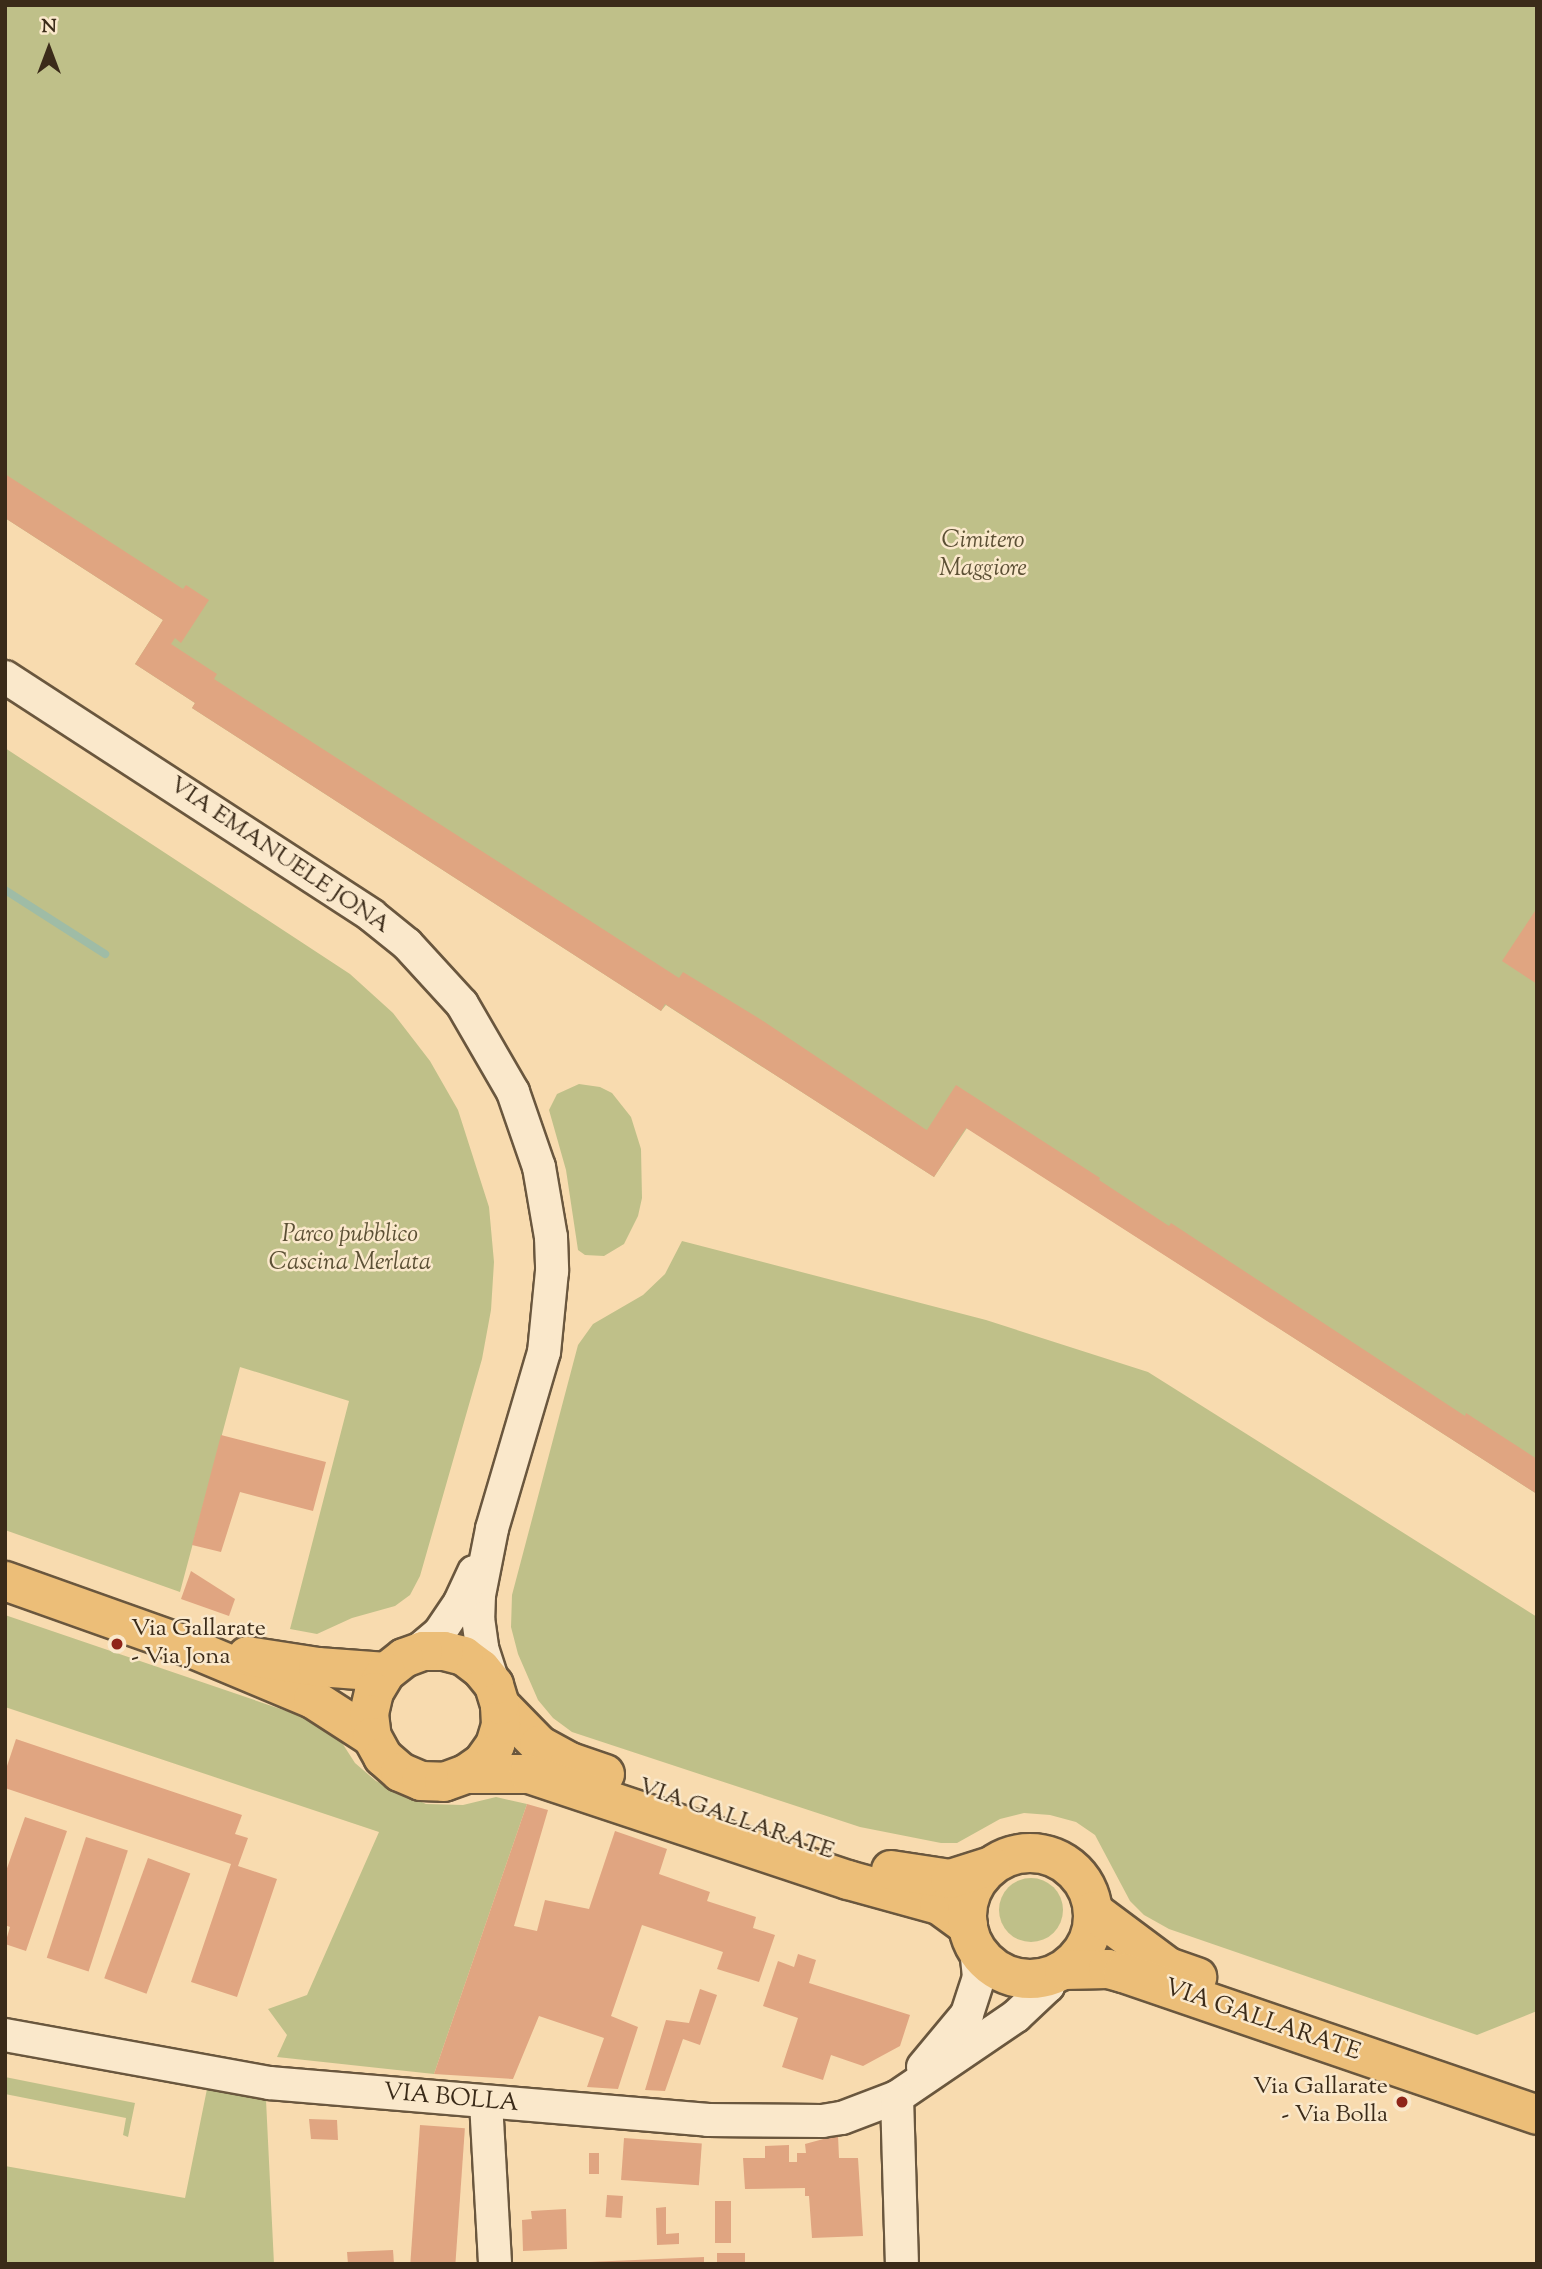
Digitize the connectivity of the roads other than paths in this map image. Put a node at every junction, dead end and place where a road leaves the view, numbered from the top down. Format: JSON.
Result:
{"nodes":[{"id":1,"x":5,"y":677,"type":"edge"},
{"id":2,"x":492,"y":1529,"type":"junction"},
{"id":3,"x":5,"y":1581,"type":"edge"},
{"id":4,"x":179,"y":1643,"type":"junction"},
{"id":5,"x":400,"y":1663,"type":"junction"},
{"id":6,"x":497,"y":1695,"type":"junction"},
{"id":7,"x":372,"y":1737,"type":"junction"},
{"id":8,"x":466,"y":1774,"type":"junction"},
{"id":9,"x":991,"y":1866,"type":"junction"},
{"id":10,"x":1093,"y":1911,"type":"junction"},
{"id":11,"x":972,"y":1938,"type":"junction"},
{"id":12,"x":1059,"y":1973,"type":"junction"},
{"id":13,"x":5,"y":2035,"type":"edge"},
{"id":14,"x":1537,"y":2092,"type":"edge"},
{"id":15,"x":897,"y":2097,"type":"junction"},
{"id":16,"x":486,"y":2102,"type":"junction"},
{"id":17,"x":1537,"y":2115,"type":"edge"},
{"id":18,"x":495,"y":2264,"type":"edge"},
{"id":19,"x":902,"y":2264,"type":"edge"}],
"edges":[{"from":1,"to":2,"type":"street","name":"VIA EMANUELE JONA"},
{"from":2,"to":5,"type":"street","name":"VIA EMANUELE JONA"},
{"from":2,"to":6,"type":"street","name":"VIA EMANUELE JONA"},
{"from":3,"to":4,"type":"main road","name":"VIA GALLARATE"},
{"from":4,"to":5,"type":"main road","name":"VIA GALLARATE"},
{"from":4,"to":7,"type":"main road","name":"VIA GALLARATE"},
{"from":5,"to":6,"type":"main road","name":"VIA GALLARATE"},
{"from":5,"to":7,"type":"main road"},
{"from":6,"to":8,"type":"main road"},
{"from":6,"to":9,"type":"main road","name":"VIA GALLARATE"},
{"from":7,"to":8,"type":"main road","name":"VIA GALLARATE"},
{"from":8,"to":11,"type":"main road","name":"VIA GALLARATE"},
{"from":9,"to":10,"type":"main road","name":"VIA GALLARATE"},
{"from":9,"to":11,"type":"main road"},
{"from":10,"to":12,"type":"main road"},
{"from":10,"to":14,"type":"main road","name":"VIA GALLARATE"},
{"from":11,"to":12,"type":"main road","name":"VIA GALLARATE"},
{"from":11,"to":15,"type":"street","name":"VIA BOLLA"},
{"from":12,"to":15,"type":"street","name":"VIA BOLLA"},
{"from":12,"to":17,"type":"main road","name":"VIA GALLARATE"},
{"from":13,"to":16,"type":"street","name":"VIA BOLLA"},
{"from":15,"to":16,"type":"street","name":"VIA BOLLA"},
{"from":15,"to":19,"type":"street"},
{"from":16,"to":18,"type":"street"}]}
